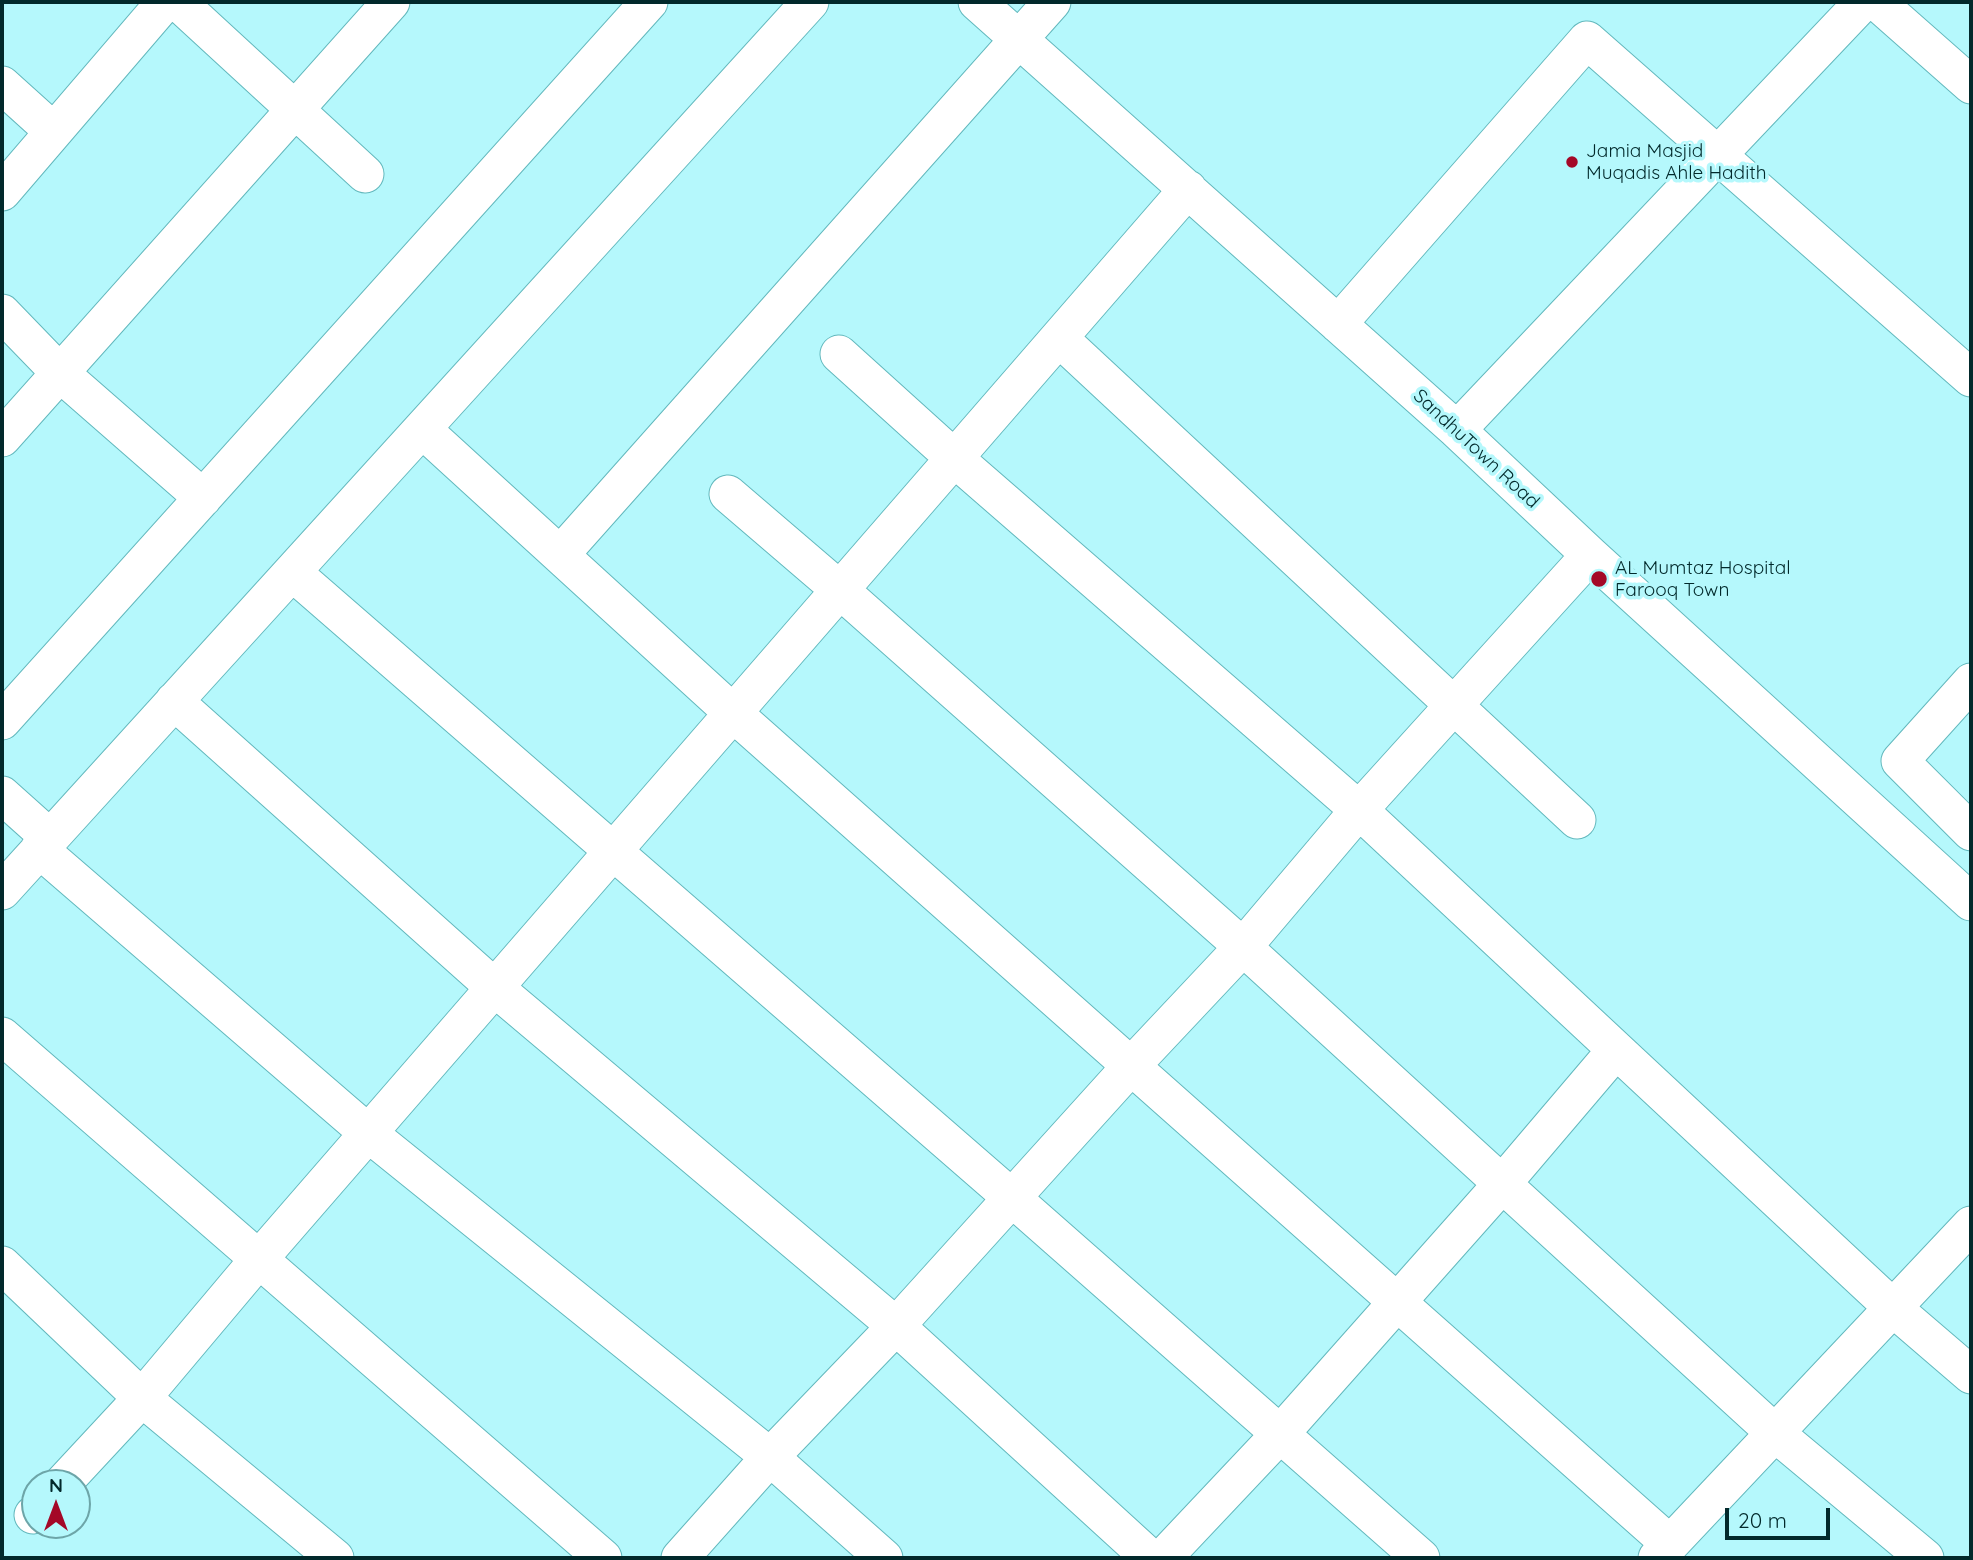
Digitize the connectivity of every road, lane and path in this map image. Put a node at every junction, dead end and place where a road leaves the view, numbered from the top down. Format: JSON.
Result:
{"nodes":[{"id":1,"x":164,"y":2,"type":"edge"},
{"id":2,"x":178,"y":2,"type":"edge"},
{"id":3,"x":391,"y":2,"type":"edge"},
{"id":4,"x":649,"y":2,"type":"edge"},
{"id":5,"x":810,"y":2,"type":"edge"},
{"id":6,"x":976,"y":2,"type":"edge"},
{"id":7,"x":1052,"y":2,"type":"edge"},
{"id":8,"x":1863,"y":2,"type":"edge"},
{"id":9,"x":1877,"y":2,"type":"edge"},
{"id":10,"x":1018,"y":39,"type":"junction"},
{"id":11,"x":2,"y":85,"type":"edge"},
{"id":12,"x":1971,"y":85,"type":"edge"},
{"id":13,"x":296,"y":110,"type":"junction"},
{"id":14,"x":53,"y":131,"type":"junction"},
{"id":15,"x":1717,"y":155,"type":"junction"},
{"id":16,"x":365,"y":174,"type":"dead end"},
{"id":17,"x":1188,"y":189,"type":"junction"},
{"id":18,"x":2,"y":192,"type":"edge"},
{"id":19,"x":2,"y":313,"type":"edge"},
{"id":20,"x":1338,"y":324,"type":"junction"},
{"id":21,"x":1059,"y":338,"type":"junction"},
{"id":22,"x":839,"y":354,"type":"dead end"},
{"id":23,"x":60,"y":373,"type":"junction"},
{"id":24,"x":1971,"y":378,"type":"edge"},
{"id":25,"x":422,"y":429,"type":"junction"},
{"id":26,"x":1457,"y":430,"type":"junction"},
{"id":27,"x":2,"y":438,"type":"edge"},
{"id":28,"x":954,"y":458,"type":"junction"},
{"id":29,"x":728,"y":494,"type":"dead end"},
{"id":30,"x":203,"y":498,"type":"junction"},
{"id":31,"x":560,"y":555,"type":"junction"},
{"id":32,"x":1590,"y":555,"type":"junction"},
{"id":33,"x":292,"y":572,"type":"junction"},
{"id":34,"x":840,"y":590,"type":"junction"},
{"id":35,"x":1971,"y":682,"type":"edge"},
{"id":36,"x":174,"y":701,"type":"junction"},
{"id":37,"x":1453,"y":706,"type":"junction"},
{"id":38,"x":733,"y":713,"type":"junction"},
{"id":39,"x":2,"y":720,"type":"edge"},
{"id":40,"x":2,"y":795,"type":"edge"},
{"id":41,"x":1359,"y":810,"type":"junction"},
{"id":42,"x":1577,"y":821,"type":"dead end"},
{"id":43,"x":1971,"y":832,"type":"edge"},
{"id":44,"x":45,"y":843,"type":"junction"},
{"id":45,"x":614,"y":850,"type":"junction"},
{"id":46,"x":2,"y":891,"type":"edge"},
{"id":47,"x":1971,"y":901,"type":"edge"},
{"id":48,"x":1243,"y":947,"type":"junction"},
{"id":49,"x":495,"y":988,"type":"junction"},
{"id":50,"x":2,"y":1036,"type":"edge"},
{"id":51,"x":1616,"y":1050,"type":"junction"},
{"id":52,"x":1132,"y":1065,"type":"junction"},
{"id":53,"x":368,"y":1133,"type":"junction"},
{"id":54,"x":1502,"y":1184,"type":"junction"},
{"id":55,"x":1012,"y":1198,"type":"junction"},
{"id":56,"x":1971,"y":1226,"type":"edge"},
{"id":57,"x":259,"y":1259,"type":"junction"},
{"id":58,"x":2,"y":1265,"type":"edge"},
{"id":59,"x":1397,"y":1300,"type":"junction"},
{"id":60,"x":1893,"y":1308,"type":"junction"},
{"id":61,"x":896,"y":1326,"type":"junction"},
{"id":62,"x":1971,"y":1375,"type":"edge"},
{"id":63,"x":142,"y":1398,"type":"junction"},
{"id":64,"x":1775,"y":1433,"type":"junction"},
{"id":65,"x":1280,"y":1434,"type":"junction"},
{"id":66,"x":770,"y":1457,"type":"junction"},
{"id":67,"x":76,"y":1469,"type":"edge"},
{"id":68,"x":1663,"y":1554,"type":"edge"},
{"id":69,"x":335,"y":1558,"type":"edge"},
{"id":70,"x":603,"y":1558,"type":"edge"},
{"id":71,"x":680,"y":1558,"type":"edge"},
{"id":72,"x":884,"y":1558,"type":"edge"},
{"id":73,"x":1150,"y":1558,"type":"edge"},
{"id":74,"x":1163,"y":1558,"type":"edge"},
{"id":75,"x":1421,"y":1558,"type":"edge"},
{"id":76,"x":1925,"y":1558,"type":"edge"}],
"edges":[{"from":1,"to":14,"type":"street"},
{"from":2,"to":13,"type":"street"},
{"from":3,"to":13,"type":"street"},
{"from":4,"to":30,"type":"street"},
{"from":5,"to":25,"type":"street"},
{"from":6,"to":10,"type":"street","name":"SandhuTown Road"},
{"from":7,"to":10,"type":"street"},
{"from":8,"to":15,"type":"street"},
{"from":9,"to":12,"type":"street"},
{"from":10,"to":17,"type":"street","name":"SandhuTown Road"},
{"from":10,"to":31,"type":"street"},
{"from":11,"to":14,"type":"street"},
{"from":13,"to":16,"type":"street"},
{"from":13,"to":23,"type":"street"},
{"from":14,"to":18,"type":"street"},
{"from":15,"to":20,"type":"street"},
{"from":15,"to":24,"type":"street"},
{"from":15,"to":26,"type":"street"},
{"from":17,"to":20,"type":"street","name":"SandhuTown Road"},
{"from":17,"to":21,"type":"street"},
{"from":19,"to":23,"type":"street"},
{"from":20,"to":26,"type":"street","name":"SandhuTown Road"},
{"from":21,"to":28,"type":"street"},
{"from":21,"to":37,"type":"street"},
{"from":22,"to":28,"type":"street"},
{"from":23,"to":27,"type":"street"},
{"from":23,"to":30,"type":"street"},
{"from":25,"to":31,"type":"street"},
{"from":25,"to":33,"type":"street"},
{"from":26,"to":32,"type":"street","name":"SandhuTown Road"},
{"from":28,"to":34,"type":"street"},
{"from":28,"to":41,"type":"street"},
{"from":29,"to":34,"type":"street"},
{"from":30,"to":39,"type":"street"},
{"from":31,"to":38,"type":"street"},
{"from":32,"to":37,"type":"street"},
{"from":32,"to":47,"type":"street","name":"SandhuTown Road"},
{"from":33,"to":36,"type":"street"},
{"from":33,"to":45,"type":"street"},
{"from":34,"to":38,"type":"street"},
{"from":34,"to":48,"type":"street"},
{"from":35,"to":43,"type":"street"},
{"from":36,"to":44,"type":"street"},
{"from":36,"to":49,"type":"street"},
{"from":37,"to":41,"type":"street"},
{"from":37,"to":42,"type":"street"},
{"from":38,"to":45,"type":"street"},
{"from":38,"to":52,"type":"street"},
{"from":40,"to":44,"type":"street"},
{"from":41,"to":48,"type":"street"},
{"from":41,"to":51,"type":"street"},
{"from":44,"to":46,"type":"street"},
{"from":44,"to":53,"type":"street"},
{"from":45,"to":49,"type":"street"},
{"from":45,"to":55,"type":"street"},
{"from":48,"to":52,"type":"street"},
{"from":48,"to":54,"type":"street"},
{"from":49,"to":53,"type":"street"},
{"from":49,"to":61,"type":"street"},
{"from":50,"to":57,"type":"street"},
{"from":51,"to":54,"type":"street"},
{"from":51,"to":60,"type":"street"},
{"from":52,"to":55,"type":"street"},
{"from":52,"to":59,"type":"street"},
{"from":53,"to":57,"type":"street"},
{"from":53,"to":66,"type":"street"},
{"from":54,"to":59,"type":"street"},
{"from":54,"to":64,"type":"street"},
{"from":55,"to":61,"type":"street"},
{"from":55,"to":65,"type":"street"},
{"from":56,"to":60,"type":"street"},
{"from":57,"to":63,"type":"street"},
{"from":57,"to":70,"type":"street"},
{"from":58,"to":63,"type":"street"},
{"from":59,"to":65,"type":"street"},
{"from":59,"to":68,"type":"street"},
{"from":60,"to":62,"type":"street"},
{"from":60,"to":64,"type":"street"},
{"from":61,"to":66,"type":"street"},
{"from":61,"to":73,"type":"street"},
{"from":63,"to":67,"type":"street"},
{"from":63,"to":69,"type":"street"},
{"from":64,"to":68,"type":"street"},
{"from":64,"to":76,"type":"street"},
{"from":65,"to":74,"type":"street"},
{"from":65,"to":75,"type":"street"},
{"from":66,"to":71,"type":"street"},
{"from":66,"to":72,"type":"street"}]}
